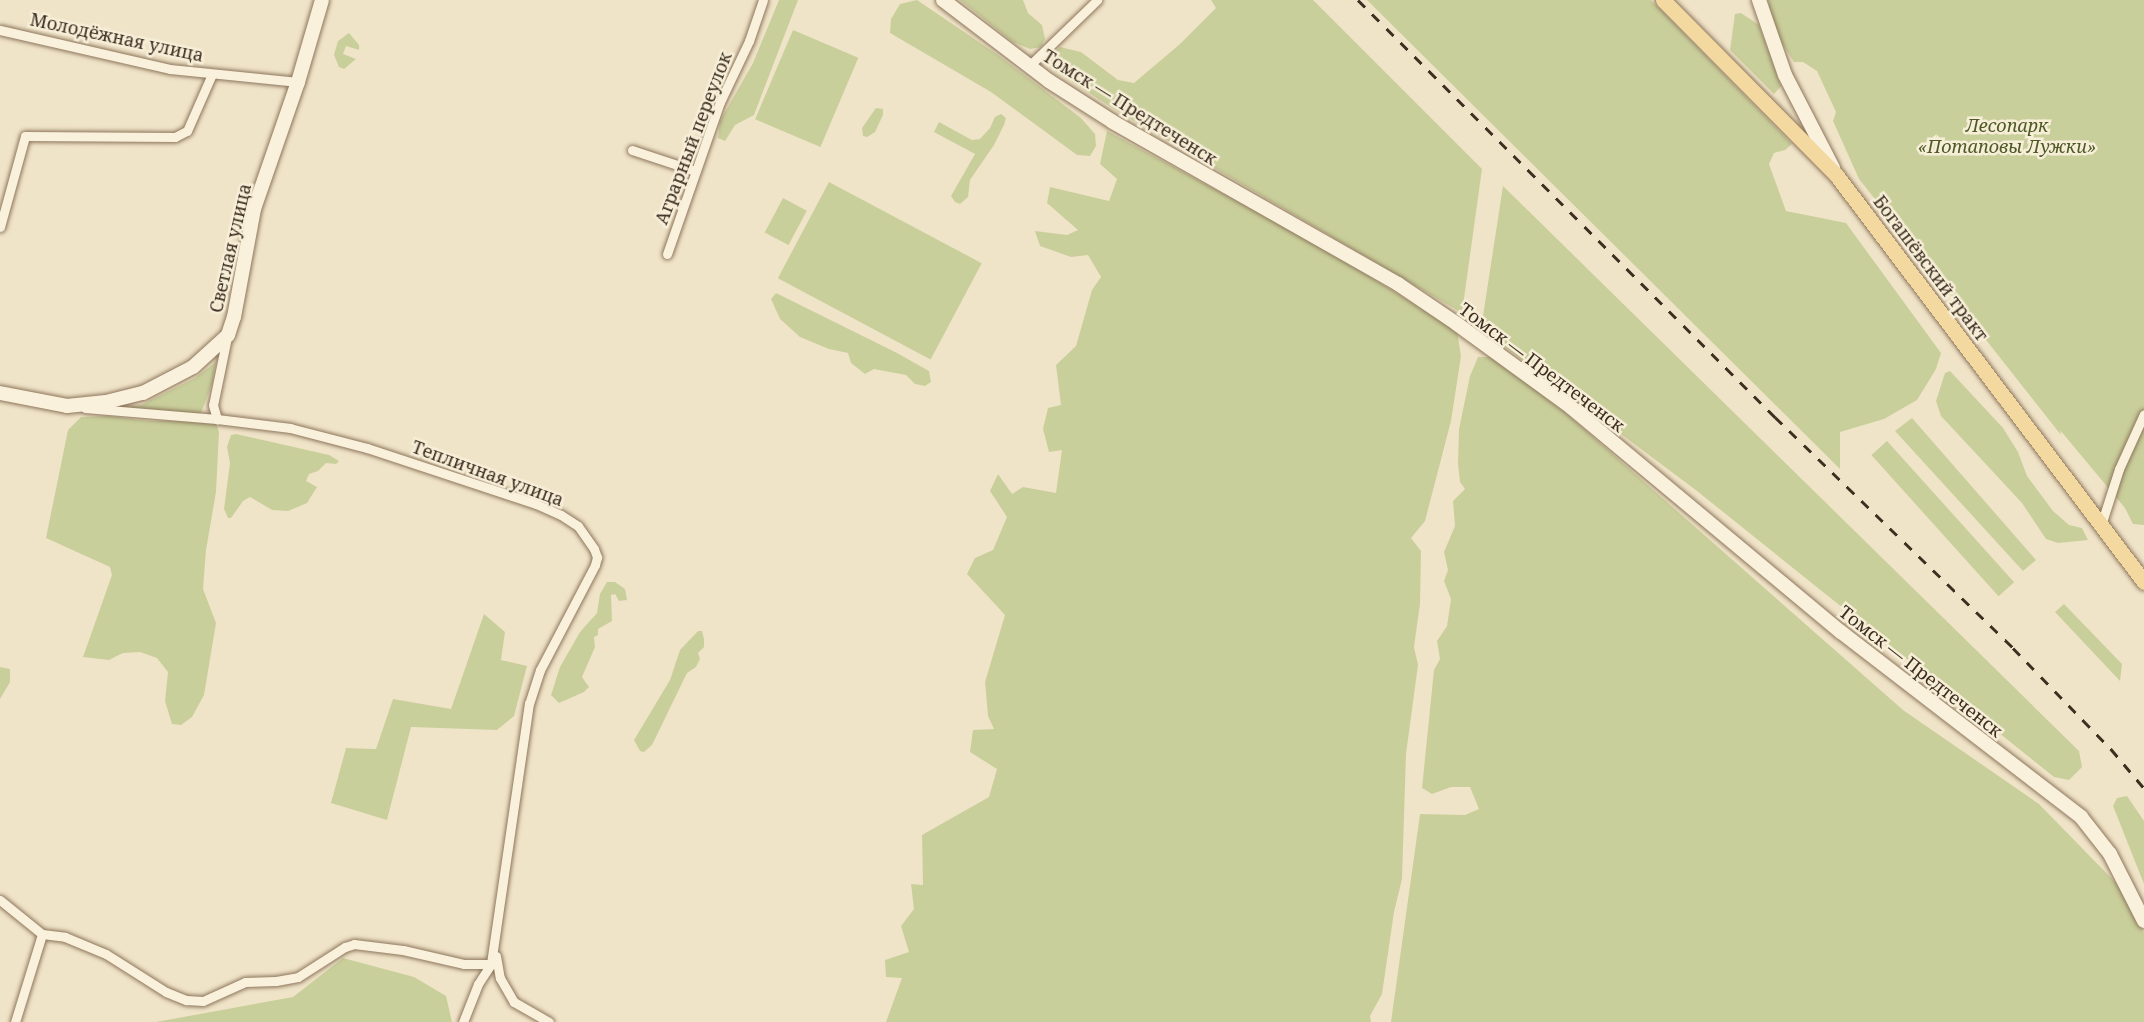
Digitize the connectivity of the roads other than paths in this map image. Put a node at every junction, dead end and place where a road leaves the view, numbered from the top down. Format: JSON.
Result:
{"nodes":[{"id":1,"x":322,"y":0,"type":"edge"},
{"id":2,"x":763,"y":0,"type":"edge"},
{"id":3,"x":944,"y":0,"type":"edge"},
{"id":4,"x":1097,"y":0,"type":"edge"},
{"id":5,"x":1663,"y":0,"type":"edge"},
{"id":6,"x":1759,"y":0,"type":"edge"},
{"id":7,"x":0,"y":30,"type":"edge"},
{"id":8,"x":1029,"y":66,"type":"junction"},
{"id":9,"x":212,"y":74,"type":"junction"},
{"id":10,"x":298,"y":82,"type":"junction"},
{"id":11,"x":1799,"y":102,"type":"junction"},
{"id":12,"x":1780,"y":116,"type":"junction"},
{"id":13,"x":632,"y":150,"type":"dead end"},
{"id":14,"x":695,"y":171,"type":"junction"},
{"id":15,"x":1837,"y":176,"type":"junction"},
{"id":16,"x":0,"y":227,"type":"edge"},
{"id":17,"x":667,"y":254,"type":"dead end"},
{"id":18,"x":228,"y":335,"type":"junction"},
{"id":19,"x":0,"y":393,"type":"edge"},
{"id":20,"x":67,"y":406,"type":"junction"},
{"id":21,"x":2144,"y":414,"type":"edge"},
{"id":22,"x":217,"y":419,"type":"junction"},
{"id":23,"x":2101,"y":525,"type":"junction"},
{"id":24,"x":2143,"y":579,"type":"edge"},
{"id":25,"x":0,"y":900,"type":"edge"},
{"id":26,"x":2144,"y":921,"type":"edge"},
{"id":27,"x":42,"y":934,"type":"junction"},
{"id":28,"x":494,"y":945,"type":"junction"},
{"id":29,"x":492,"y":964,"type":"junction"},
{"id":30,"x":15,"y":1022,"type":"edge"},
{"id":31,"x":463,"y":1022,"type":"edge"},
{"id":32,"x":549,"y":1022,"type":"edge"}],
"edges":[{"from":1,"to":10,"type":"main road","name":"Светлая улица"},
{"from":2,"to":14,"type":"street","name":"Аграрный переулок"},
{"from":3,"to":8,"type":"main road","name":"Томск — Предтеченск"},
{"from":4,"to":8,"type":"street"},
{"from":5,"to":12,"type":"main road","name":"Богашёвский тракт"},
{"from":6,"to":11,"type":"main road"},
{"from":7,"to":9,"type":"street","name":"Молодёжная улица"},
{"from":8,"to":26,"type":"main road","name":"Томск — Предтеченск"},
{"from":9,"to":10,"type":"street","name":"Молодёжная улица"},
{"from":9,"to":16,"type":"street"},
{"from":10,"to":18,"type":"main road","name":"Светлая улица"},
{"from":11,"to":12,"type":"main road"},
{"from":11,"to":15,"type":"main road"},
{"from":12,"to":15,"type":"main road","name":"Богашёвский тракт"},
{"from":13,"to":14,"type":"street"},
{"from":14,"to":17,"type":"street","name":"Аграрный переулок"},
{"from":15,"to":23,"type":"main road","name":"Богашёвский тракт"},
{"from":18,"to":20,"type":"main road","name":"Светлая улица"},
{"from":18,"to":22,"type":"street"},
{"from":19,"to":20,"type":"main road","name":"Светлая улица"},
{"from":20,"to":22,"type":"street","name":"Тепличная улица"},
{"from":21,"to":23,"type":"street"},
{"from":22,"to":28,"type":"street","name":"Тепличная улица"},
{"from":23,"to":24,"type":"main road","name":"Богашёвский тракт"},
{"from":25,"to":27,"type":"street"},
{"from":27,"to":29,"type":"street"},
{"from":27,"to":30,"type":"street"},
{"from":28,"to":29,"type":"street","name":"Тепличная улица"},
{"from":28,"to":32,"type":"street"},
{"from":29,"to":31,"type":"street"}]}
